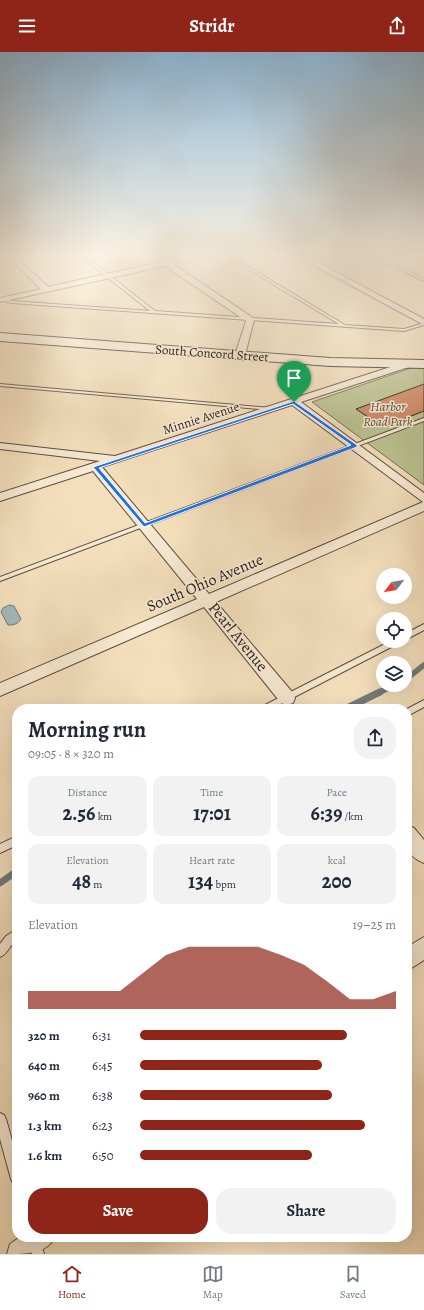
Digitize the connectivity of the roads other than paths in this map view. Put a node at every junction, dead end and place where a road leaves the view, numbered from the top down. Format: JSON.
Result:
{"nodes":[{"id":1,"x":139,"y":310,"type":"edge"},
{"id":2,"x":235,"y":310,"type":"edge"},
{"id":3,"x":318,"y":310,"type":"edge"},
{"id":4,"x":400,"y":310,"type":"edge"},
{"id":5,"x":153,"y":311,"type":"joint"},
{"id":6,"x":250,"y":320,"type":"junction"},
{"id":7,"x":424,"y":323,"type":"edge"},
{"id":8,"x":344,"y":326,"type":"junction"},
{"id":9,"x":0,"y":337,"type":"edge"},
{"id":10,"x":240,"y":355,"type":"junction"},
{"id":11,"x":410,"y":364,"type":"junction"},
{"id":12,"x":424,"y":364,"type":"edge"},
{"id":13,"x":0,"y":385,"type":"edge"},
{"id":14,"x":294,"y":402,"type":"junction"},
{"id":15,"x":273,"y":409,"type":"junction"},
{"id":16,"x":424,"y":419,"type":"edge"},
{"id":17,"x":0,"y":446,"type":"edge"},
{"id":18,"x":355,"y":446,"type":"junction"},
{"id":19,"x":119,"y":460,"type":"junction"},
{"id":20,"x":96,"y":467,"type":"junction"},
{"id":21,"x":0,"y":497,"type":"edge"},
{"id":22,"x":424,"y":499,"type":"edge"},
{"id":23,"x":424,"y":506,"type":"edge"},
{"id":24,"x":144,"y":525,"type":"junction"},
{"id":25,"x":0,"y":579,"type":"edge"},
{"id":26,"x":208,"y":601,"type":"junction"},
{"id":27,"x":424,"y":627,"type":"edge"},
{"id":28,"x":412,"y":633,"type":"edge"},
{"id":29,"x":383,"y":648,"type":"edge"},
{"id":30,"x":0,"y":690,"type":"edge"},
{"id":31,"x":287,"y":698,"type":"junction"},
{"id":32,"x":424,"y":703,"type":"edge"},
{"id":33,"x":274,"y":704,"type":"edge"},
{"id":34,"x":412,"y":710,"type":"edge"},
{"id":35,"x":412,"y":840,"type":"edge"},
{"id":36,"x":12,"y":843,"type":"edge"},
{"id":37,"x":0,"y":849,"type":"edge"},
{"id":38,"x":424,"y":854,"type":"edge"},
{"id":39,"x":12,"y":937,"type":"edge"},
{"id":40,"x":424,"y":947,"type":"edge"},
{"id":41,"x":0,"y":952,"type":"edge"},
{"id":42,"x":412,"y":956,"type":"edge"},
{"id":43,"x":0,"y":1119,"type":"edge"},
{"id":44,"x":12,"y":1161,"type":"edge"}],
"edges":[{"from":1,"to":5,"type":"lane"},
{"from":2,"to":6,"type":"street"},
{"from":3,"to":8,"type":"lane"},
{"from":4,"to":7,"type":"street"},
{"from":5,"to":6,"type":"lane"},
{"from":6,"to":8,"type":"lane"},
{"from":6,"to":10,"type":"street"},
{"from":7,"to":8,"type":"lane"},
{"from":9,"to":10,"type":"street","name":"South Concord Street"},
{"from":10,"to":11,"type":"street","name":"South Concord Street"},
{"from":11,"to":12,"type":"street","name":"South Concord Street"},
{"from":11,"to":14,"type":"street","name":"Minnie Avenue"},
{"from":13,"to":15,"type":"lane"},
{"from":14,"to":15,"type":"street","name":"Minnie Avenue"},
{"from":14,"to":18,"type":"street"},
{"from":15,"to":19,"type":"street","name":"Minnie Avenue"},
{"from":16,"to":18,"type":"lane"},
{"from":17,"to":19,"type":"street"},
{"from":18,"to":22,"type":"street"},
{"from":18,"to":24,"type":"lane"},
{"from":19,"to":20,"type":"street","name":"Minnie Avenue"},
{"from":20,"to":21,"type":"street","name":"Minnie Avenue"},
{"from":20,"to":24,"type":"street","name":"Pearl Avenue"},
{"from":23,"to":26,"type":"street","name":"South Ohio Avenue"},
{"from":24,"to":25,"type":"lane"},
{"from":24,"to":26,"type":"street","name":"Pearl Avenue"},
{"from":26,"to":30,"type":"street","name":"South Ohio Avenue"},
{"from":26,"to":31,"type":"street","name":"Pearl Avenue"},
{"from":27,"to":28,"type":"lane"},
{"from":29,"to":31,"type":"lane"},
{"from":31,"to":33,"type":"lane"},
{"from":32,"to":34,"type":"lane"},
{"from":35,"to":38,"type":"street"},
{"from":36,"to":37,"type":"lane"},
{"from":39,"to":41,"type":"lane"},
{"from":40,"to":42,"type":"street"},
{"from":43,"to":44,"type":"lane"}]}
